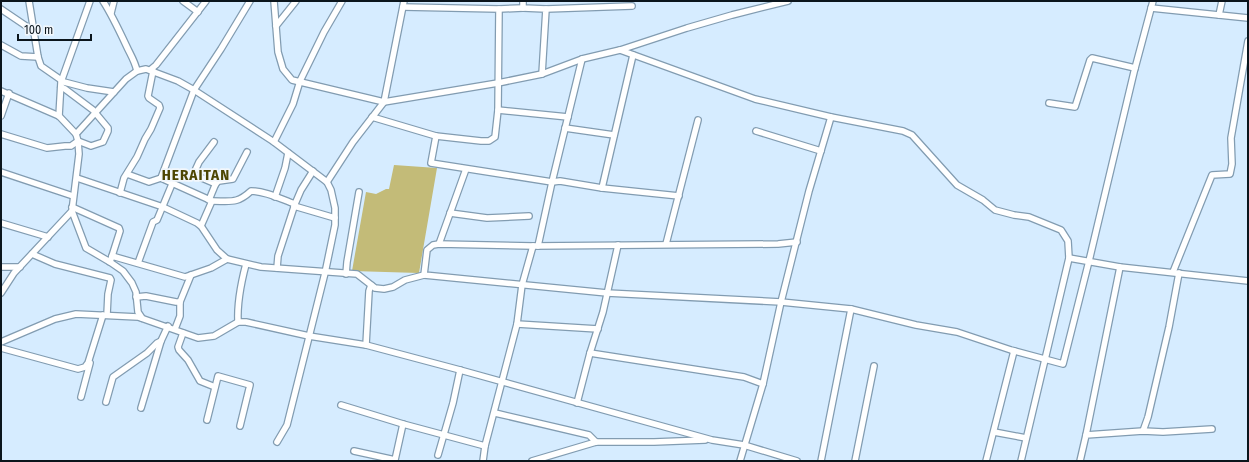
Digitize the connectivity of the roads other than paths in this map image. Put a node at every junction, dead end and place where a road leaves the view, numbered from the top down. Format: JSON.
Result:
{"nodes":[{"id":1,"x":28,"y":1,"type":"edge"},
{"id":2,"x":90,"y":1,"type":"edge"},
{"id":3,"x":103,"y":1,"type":"edge"},
{"id":4,"x":114,"y":1,"type":"edge"},
{"id":5,"x":183,"y":1,"type":"edge"},
{"id":6,"x":206,"y":1,"type":"edge"},
{"id":7,"x":250,"y":1,"type":"edge"},
{"id":8,"x":274,"y":1,"type":"edge"},
{"id":9,"x":296,"y":1,"type":"edge"},
{"id":10,"x":342,"y":1,"type":"edge"},
{"id":11,"x":523,"y":1,"type":"edge"},
{"id":12,"x":788,"y":1,"type":"edge"},
{"id":13,"x":1153,"y":1,"type":"edge"},
{"id":14,"x":1222,"y":1,"type":"edge"},
{"id":15,"x":403,"y":4,"type":"edge"},
{"id":16,"x":432,"y":4,"type":"edge"},
{"id":17,"x":632,"y":6,"type":"dead end"},
{"id":18,"x":498,"y":8,"type":"junction"},
{"id":19,"x":523,"y":8,"type":"junction"},
{"id":20,"x":1151,"y":8,"type":"junction"},
{"id":21,"x":1,"y":9,"type":"edge"},
{"id":22,"x":546,"y":9,"type":"junction"},
{"id":23,"x":198,"y":12,"type":"junction"},
{"id":24,"x":111,"y":13,"type":"junction"},
{"id":25,"x":1219,"y":15,"type":"junction"},
{"id":26,"x":1248,"y":18,"type":"edge"},
{"id":27,"x":276,"y":26,"type":"junction"},
{"id":28,"x":32,"y":30,"type":"junction"},
{"id":29,"x":1248,"y":41,"type":"edge"},
{"id":30,"x":1,"y":45,"type":"edge"},
{"id":31,"x":620,"y":50,"type":"junction"},
{"id":32,"x":633,"y":55,"type":"junction"},
{"id":33,"x":38,"y":57,"type":"junction"},
{"id":34,"x":582,"y":60,"type":"junction"},
{"id":35,"x":1135,"y":68,"type":"junction"},
{"id":36,"x":137,"y":71,"type":"junction"},
{"id":37,"x":151,"y":71,"type":"junction"},
{"id":38,"x":542,"y":74,"type":"junction"},
{"id":39,"x":300,"y":82,"type":"junction"},
{"id":40,"x":498,"y":83,"type":"junction"},
{"id":41,"x":61,"y":84,"type":"junction"},
{"id":42,"x":194,"y":90,"type":"junction"},
{"id":43,"x":1,"y":91,"type":"edge"},
{"id":44,"x":114,"y":92,"type":"junction"},
{"id":45,"x":9,"y":93,"type":"junction"},
{"id":46,"x":384,"y":102,"type":"junction"},
{"id":47,"x":1049,"y":103,"type":"dead end"},
{"id":48,"x":498,"y":110,"type":"junction"},
{"id":49,"x":96,"y":113,"type":"junction"},
{"id":50,"x":1,"y":116,"type":"edge"},
{"id":51,"x":59,"y":116,"type":"junction"},
{"id":52,"x":372,"y":117,"type":"junction"},
{"id":53,"x":568,"y":117,"type":"junction"},
{"id":54,"x":831,"y":117,"type":"junction"},
{"id":55,"x":698,"y":120,"type":"dead end"},
{"id":56,"x":566,"y":128,"type":"junction"},
{"id":57,"x":756,"y":131,"type":"dead end"},
{"id":58,"x":1,"y":134,"type":"edge"},
{"id":59,"x":76,"y":134,"type":"junction"},
{"id":60,"x":614,"y":135,"type":"junction"},
{"id":61,"x":436,"y":136,"type":"junction"},
{"id":62,"x":78,"y":141,"type":"junction"},
{"id":63,"x":214,"y":142,"type":"dead end"},
{"id":64,"x":274,"y":142,"type":"junction"},
{"id":65,"x":821,"y":151,"type":"junction"},
{"id":66,"x":247,"y":152,"type":"dead end"},
{"id":67,"x":288,"y":153,"type":"junction"},
{"id":68,"x":466,"y":169,"type":"junction"},
{"id":69,"x":313,"y":171,"type":"junction"},
{"id":70,"x":1,"y":172,"type":"edge"},
{"id":71,"x":127,"y":174,"type":"junction"},
{"id":72,"x":77,"y":178,"type":"junction"},
{"id":73,"x":161,"y":178,"type":"junction"},
{"id":74,"x":327,"y":182,"type":"junction"},
{"id":75,"x":552,"y":182,"type":"junction"},
{"id":76,"x":172,"y":184,"type":"junction"},
{"id":77,"x":216,"y":184,"type":"junction"},
{"id":78,"x":602,"y":188,"type":"junction"},
{"id":79,"x":358,"y":192,"type":"dead end"},
{"id":80,"x":120,"y":193,"type":"junction"},
{"id":81,"x":73,"y":196,"type":"junction"},
{"id":82,"x":679,"y":196,"type":"junction"},
{"id":83,"x":276,"y":197,"type":"junction"},
{"id":84,"x":210,"y":200,"type":"junction"},
{"id":85,"x":294,"y":205,"type":"junction"},
{"id":86,"x":163,"y":207,"type":"junction"},
{"id":87,"x":72,"y":209,"type":"junction"},
{"id":88,"x":450,"y":213,"type":"junction"},
{"id":89,"x":528,"y":216,"type":"dead end"},
{"id":90,"x":335,"y":218,"type":"junction"},
{"id":91,"x":1,"y":223,"type":"edge"},
{"id":92,"x":201,"y":226,"type":"junction"},
{"id":93,"x":48,"y":237,"type":"junction"},
{"id":94,"x":797,"y":242,"type":"junction"},
{"id":95,"x":439,"y":244,"type":"junction"},
{"id":96,"x":666,"y":244,"type":"junction"},
{"id":97,"x":618,"y":245,"type":"junction"},
{"id":98,"x":536,"y":246,"type":"junction"},
{"id":99,"x":32,"y":254,"type":"junction"},
{"id":100,"x":1069,"y":258,"type":"junction"},
{"id":101,"x":111,"y":259,"type":"junction"},
{"id":102,"x":227,"y":259,"type":"junction"},
{"id":103,"x":1089,"y":261,"type":"junction"},
{"id":104,"x":138,"y":263,"type":"junction"},
{"id":105,"x":246,"y":264,"type":"junction"},
{"id":106,"x":1,"y":267,"type":"edge"},
{"id":107,"x":20,"y":267,"type":"junction"},
{"id":108,"x":1120,"y":267,"type":"junction"},
{"id":109,"x":277,"y":268,"type":"junction"},
{"id":110,"x":325,"y":273,"type":"junction"},
{"id":111,"x":1176,"y":273,"type":"junction"},
{"id":112,"x":346,"y":274,"type":"junction"},
{"id":113,"x":190,"y":275,"type":"junction"},
{"id":114,"x":424,"y":275,"type":"junction"},
{"id":115,"x":1248,"y":281,"type":"edge"},
{"id":116,"x":371,"y":285,"type":"junction"},
{"id":117,"x":522,"y":285,"type":"junction"},
{"id":118,"x":1,"y":293,"type":"edge"},
{"id":119,"x":606,"y":293,"type":"junction"},
{"id":120,"x":136,"y":297,"type":"junction"},
{"id":121,"x":180,"y":302,"type":"junction"},
{"id":122,"x":781,"y":302,"type":"junction"},
{"id":123,"x":851,"y":309,"type":"junction"},
{"id":124,"x":105,"y":315,"type":"junction"},
{"id":125,"x":142,"y":319,"type":"junction"},
{"id":126,"x":238,"y":322,"type":"junction"},
{"id":127,"x":517,"y":324,"type":"junction"},
{"id":128,"x":168,"y":326,"type":"junction"},
{"id":129,"x":175,"y":329,"type":"junction"},
{"id":130,"x":598,"y":329,"type":"junction"},
{"id":131,"x":184,"y":333,"type":"junction"},
{"id":132,"x":309,"y":336,"type":"junction"},
{"id":133,"x":161,"y":341,"type":"junction"},
{"id":134,"x":1,"y":342,"type":"edge"},
{"id":135,"x":366,"y":345,"type":"junction"},
{"id":136,"x":1,"y":348,"type":"edge"},
{"id":137,"x":1014,"y":351,"type":"junction"},
{"id":138,"x":590,"y":353,"type":"junction"},
{"id":139,"x":1045,"y":359,"type":"junction"},
{"id":140,"x":874,"y":366,"type":"dead end"},
{"id":141,"x":460,"y":370,"type":"junction"},
{"id":142,"x":502,"y":382,"type":"junction"},
{"id":143,"x":763,"y":384,"type":"junction"},
{"id":144,"x":215,"y":387,"type":"junction"},
{"id":145,"x":81,"y":397,"type":"dead end"},
{"id":146,"x":106,"y":402,"type":"dead end"},
{"id":147,"x":577,"y":403,"type":"junction"},
{"id":148,"x":341,"y":405,"type":"dead end"},
{"id":149,"x":141,"y":408,"type":"dead end"},
{"id":150,"x":495,"y":413,"type":"junction"},
{"id":151,"x":207,"y":420,"type":"dead end"},
{"id":152,"x":403,"y":424,"type":"junction"},
{"id":153,"x":240,"y":426,"type":"dead end"},
{"id":154,"x":1212,"y":429,"type":"dead end"},
{"id":155,"x":1143,"y":431,"type":"junction"},
{"id":156,"x":994,"y":432,"type":"junction"},
{"id":157,"x":443,"y":434,"type":"junction"},
{"id":158,"x":1086,"y":435,"type":"junction"},
{"id":159,"x":1026,"y":438,"type":"junction"},
{"id":160,"x":712,"y":440,"type":"junction"},
{"id":161,"x":277,"y":442,"type":"dead end"},
{"id":162,"x":596,"y":442,"type":"junction"},
{"id":163,"x":486,"y":446,"type":"junction"},
{"id":164,"x":744,"y":446,"type":"junction"},
{"id":165,"x":354,"y":451,"type":"dead end"},
{"id":166,"x":438,"y":455,"type":"dead end"},
{"id":167,"x":483,"y":461,"type":"edge"},
{"id":168,"x":532,"y":461,"type":"edge"},
{"id":169,"x":740,"y":461,"type":"edge"},
{"id":170,"x":797,"y":461,"type":"edge"},
{"id":171,"x":821,"y":461,"type":"edge"},
{"id":172,"x":855,"y":461,"type":"edge"},
{"id":173,"x":986,"y":461,"type":"edge"},
{"id":174,"x":1021,"y":461,"type":"edge"},
{"id":175,"x":1080,"y":461,"type":"edge"}],
"edges":[{"from":1,"to":28,"type":"street"},
{"from":2,"to":41,"type":"street"},
{"from":3,"to":24,"type":"street"},
{"from":4,"to":24,"type":"street"},
{"from":5,"to":23,"type":"street"},
{"from":6,"to":23,"type":"street"},
{"from":7,"to":42,"type":"street"},
{"from":8,"to":27,"type":"street"},
{"from":9,"to":27,"type":"street"},
{"from":10,"to":39,"type":"street"},
{"from":11,"to":19,"type":"street"},
{"from":12,"to":31,"type":"street"},
{"from":13,"to":20,"type":"street"},
{"from":14,"to":25,"type":"street"},
{"from":15,"to":16,"type":"street"},
{"from":15,"to":46,"type":"street"},
{"from":16,"to":18,"type":"street"},
{"from":17,"to":22,"type":"street"},
{"from":18,"to":19,"type":"street"},
{"from":18,"to":40,"type":"street"},
{"from":19,"to":22,"type":"street"},
{"from":20,"to":25,"type":"street"},
{"from":20,"to":35,"type":"street"},
{"from":21,"to":28,"type":"street"},
{"from":22,"to":38,"type":"street"},
{"from":23,"to":37,"type":"street"},
{"from":24,"to":36,"type":"street"},
{"from":25,"to":26,"type":"street"},
{"from":27,"to":39,"type":"street"},
{"from":28,"to":33,"type":"street"},
{"from":29,"to":111,"type":"street"},
{"from":30,"to":33,"type":"street"},
{"from":31,"to":32,"type":"street"},
{"from":31,"to":34,"type":"street"},
{"from":32,"to":54,"type":"street"},
{"from":32,"to":60,"type":"street"},
{"from":33,"to":41,"type":"street"},
{"from":34,"to":38,"type":"street"},
{"from":34,"to":53,"type":"street"},
{"from":35,"to":47,"type":"street"},
{"from":35,"to":103,"type":"street"},
{"from":36,"to":37,"type":"street"},
{"from":36,"to":44,"type":"street"},
{"from":37,"to":42,"type":"street"},
{"from":37,"to":71,"type":"street"},
{"from":38,"to":40,"type":"street"},
{"from":39,"to":46,"type":"street"},
{"from":39,"to":64,"type":"street"},
{"from":40,"to":46,"type":"street"},
{"from":40,"to":48,"type":"street"},
{"from":41,"to":44,"type":"street"},
{"from":41,"to":49,"type":"street"},
{"from":41,"to":51,"type":"street"},
{"from":42,"to":64,"type":"street"},
{"from":42,"to":73,"type":"street"},
{"from":43,"to":45,"type":"street"},
{"from":44,"to":49,"type":"street"},
{"from":45,"to":50,"type":"street"},
{"from":45,"to":51,"type":"street"},
{"from":46,"to":52,"type":"street"},
{"from":48,"to":53,"type":"street"},
{"from":48,"to":61,"type":"street"},
{"from":49,"to":59,"type":"street"},
{"from":49,"to":62,"type":"street"},
{"from":51,"to":59,"type":"street"},
{"from":52,"to":61,"type":"street"},
{"from":52,"to":74,"type":"street"},
{"from":53,"to":56,"type":"street"},
{"from":54,"to":65,"type":"street"},
{"from":54,"to":100,"type":"street"},
{"from":55,"to":82,"type":"street"},
{"from":56,"to":60,"type":"street"},
{"from":56,"to":75,"type":"street"},
{"from":57,"to":65,"type":"street"},
{"from":58,"to":62,"type":"street"},
{"from":59,"to":62,"type":"street"},
{"from":60,"to":78,"type":"street"},
{"from":61,"to":68,"type":"street"},
{"from":62,"to":72,"type":"street"},
{"from":63,"to":77,"type":"street"},
{"from":64,"to":67,"type":"street"},
{"from":65,"to":94,"type":"street"},
{"from":66,"to":77,"type":"street"},
{"from":67,"to":69,"type":"street"},
{"from":67,"to":83,"type":"street"},
{"from":68,"to":75,"type":"street"},
{"from":68,"to":88,"type":"street"},
{"from":69,"to":74,"type":"street"},
{"from":69,"to":85,"type":"street"},
{"from":70,"to":81,"type":"street"},
{"from":71,"to":73,"type":"street"},
{"from":71,"to":80,"type":"street"},
{"from":72,"to":80,"type":"street"},
{"from":72,"to":81,"type":"street"},
{"from":73,"to":76,"type":"street"},
{"from":74,"to":90,"type":"street"},
{"from":75,"to":78,"type":"street"},
{"from":75,"to":98,"type":"street"},
{"from":76,"to":84,"type":"street"},
{"from":76,"to":86,"type":"street"},
{"from":77,"to":84,"type":"street"},
{"from":78,"to":82,"type":"street"},
{"from":79,"to":112,"type":"street"},
{"from":80,"to":86,"type":"street"},
{"from":81,"to":87,"type":"street"},
{"from":82,"to":96,"type":"street"},
{"from":83,"to":84,"type":"street"},
{"from":83,"to":85,"type":"street"},
{"from":84,"to":92,"type":"street"},
{"from":85,"to":90,"type":"street"},
{"from":85,"to":109,"type":"street"},
{"from":86,"to":92,"type":"street"},
{"from":86,"to":104,"type":"street"},
{"from":87,"to":93,"type":"street"},
{"from":87,"to":101,"type":"street"},
{"from":87,"to":101,"type":"street"},
{"from":88,"to":89,"type":"street"},
{"from":88,"to":95,"type":"street"},
{"from":90,"to":110,"type":"street"},
{"from":91,"to":93,"type":"street"},
{"from":92,"to":102,"type":"street"},
{"from":93,"to":99,"type":"street"},
{"from":94,"to":96,"type":"street"},
{"from":94,"to":122,"type":"street"},
{"from":95,"to":98,"type":"street"},
{"from":95,"to":114,"type":"street"},
{"from":96,"to":97,"type":"street"},
{"from":97,"to":98,"type":"street"},
{"from":97,"to":119,"type":"street"},
{"from":98,"to":117,"type":"street"},
{"from":99,"to":107,"type":"street"},
{"from":99,"to":124,"type":"street"},
{"from":100,"to":103,"type":"street"},
{"from":100,"to":139,"type":"street"},
{"from":101,"to":104,"type":"street"},
{"from":101,"to":120,"type":"street"},
{"from":102,"to":105,"type":"street"},
{"from":102,"to":113,"type":"street"},
{"from":103,"to":108,"type":"street"},
{"from":103,"to":139,"type":"street"},
{"from":104,"to":113,"type":"street"},
{"from":105,"to":109,"type":"street"},
{"from":105,"to":126,"type":"street"},
{"from":106,"to":107,"type":"street"},
{"from":107,"to":118,"type":"street"},
{"from":108,"to":111,"type":"street"},
{"from":108,"to":158,"type":"street"},
{"from":109,"to":110,"type":"street"},
{"from":110,"to":112,"type":"street"},
{"from":110,"to":132,"type":"street"},
{"from":111,"to":115,"type":"street"},
{"from":111,"to":155,"type":"street"},
{"from":112,"to":116,"type":"street"},
{"from":113,"to":121,"type":"street"},
{"from":114,"to":116,"type":"street"},
{"from":114,"to":117,"type":"street"},
{"from":116,"to":135,"type":"street"},
{"from":117,"to":119,"type":"street"},
{"from":117,"to":127,"type":"street"},
{"from":119,"to":122,"type":"street"},
{"from":119,"to":130,"type":"street"},
{"from":120,"to":121,"type":"street"},
{"from":120,"to":125,"type":"street"},
{"from":121,"to":129,"type":"street"},
{"from":122,"to":123,"type":"street"},
{"from":122,"to":143,"type":"street"},
{"from":123,"to":137,"type":"street"},
{"from":123,"to":171,"type":"street"},
{"from":124,"to":125,"type":"street"},
{"from":124,"to":134,"type":"street"},
{"from":124,"to":136,"type":"street"},
{"from":124,"to":145,"type":"street"},
{"from":125,"to":128,"type":"street"},
{"from":126,"to":131,"type":"street"},
{"from":126,"to":132,"type":"street"},
{"from":127,"to":130,"type":"street"},
{"from":127,"to":142,"type":"street"},
{"from":128,"to":129,"type":"street"},
{"from":128,"to":133,"type":"street"},
{"from":129,"to":131,"type":"street"},
{"from":130,"to":138,"type":"street"},
{"from":131,"to":144,"type":"street"},
{"from":132,"to":135,"type":"street"},
{"from":132,"to":161,"type":"street"},
{"from":133,"to":146,"type":"street"},
{"from":133,"to":149,"type":"street"},
{"from":135,"to":141,"type":"street"},
{"from":137,"to":139,"type":"street"},
{"from":137,"to":156,"type":"street"},
{"from":138,"to":143,"type":"street"},
{"from":138,"to":147,"type":"street"},
{"from":139,"to":159,"type":"street"},
{"from":140,"to":172,"type":"street"},
{"from":141,"to":142,"type":"street"},
{"from":141,"to":157,"type":"street"},
{"from":142,"to":147,"type":"street"},
{"from":142,"to":150,"type":"street"},
{"from":143,"to":164,"type":"street"},
{"from":144,"to":151,"type":"street"},
{"from":144,"to":153,"type":"street"},
{"from":147,"to":160,"type":"street"},
{"from":148,"to":152,"type":"street"},
{"from":150,"to":162,"type":"street"},
{"from":150,"to":163,"type":"street"},
{"from":152,"to":157,"type":"street"},
{"from":152,"to":165,"type":"street"},
{"from":154,"to":155,"type":"street"},
{"from":155,"to":158,"type":"street"},
{"from":156,"to":159,"type":"street"},
{"from":156,"to":173,"type":"street"},
{"from":157,"to":163,"type":"street"},
{"from":157,"to":166,"type":"street"},
{"from":158,"to":175,"type":"street"},
{"from":159,"to":174,"type":"street"},
{"from":160,"to":162,"type":"street"},
{"from":160,"to":164,"type":"street"},
{"from":162,"to":168,"type":"street"},
{"from":163,"to":167,"type":"street"},
{"from":164,"to":169,"type":"street"},
{"from":164,"to":170,"type":"street"}]}
